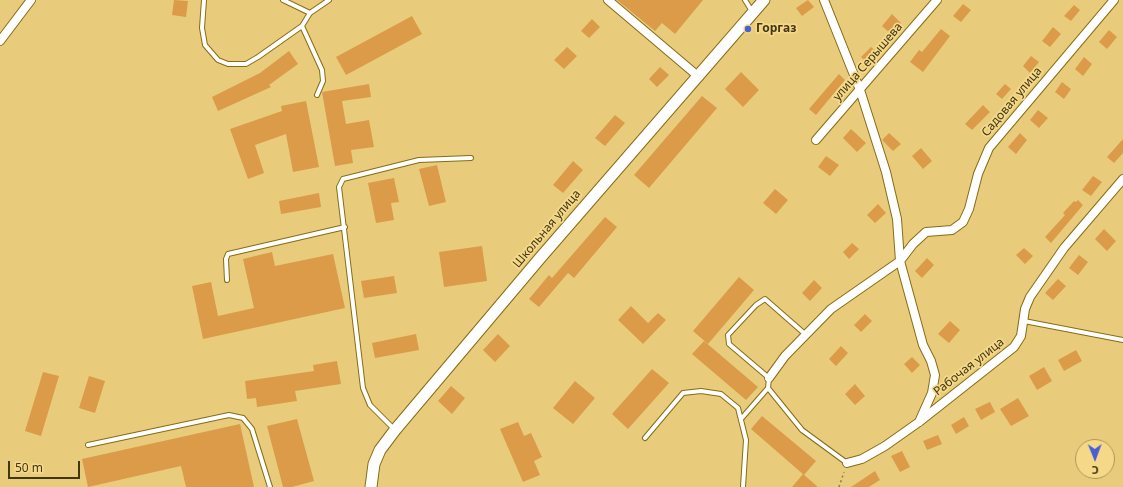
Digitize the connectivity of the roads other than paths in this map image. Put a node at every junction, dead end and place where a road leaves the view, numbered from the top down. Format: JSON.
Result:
{"nodes":[{"id":1,"x":30,"y":0,"type":"edge"},
{"id":2,"x":204,"y":0,"type":"edge"},
{"id":3,"x":283,"y":0,"type":"edge"},
{"id":4,"x":329,"y":0,"type":"edge"},
{"id":5,"x":608,"y":0,"type":"edge"},
{"id":6,"x":745,"y":0,"type":"edge"},
{"id":7,"x":764,"y":0,"type":"edge"},
{"id":8,"x":824,"y":0,"type":"edge"},
{"id":9,"x":937,"y":0,"type":"edge"},
{"id":10,"x":1114,"y":0,"type":"edge"},
{"id":11,"x":310,"y":13,"type":"junction"},
{"id":12,"x":753,"y":13,"type":"junction"},
{"id":13,"x":302,"y":26,"type":"junction"},
{"id":14,"x":0,"y":41,"type":"edge"},
{"id":15,"x":698,"y":77,"type":"junction"},
{"id":16,"x":860,"y":90,"type":"junction"},
{"id":17,"x":317,"y":95,"type":"dead end"},
{"id":18,"x":816,"y":140,"type":"dead end"},
{"id":19,"x":471,"y":158,"type":"dead end"},
{"id":20,"x":1123,"y":179,"type":"edge"},
{"id":21,"x":345,"y":227,"type":"junction"},
{"id":22,"x":900,"y":261,"type":"junction"},
{"id":23,"x":227,"y":280,"type":"dead end"},
{"id":24,"x":1024,"y":321,"type":"junction"},
{"id":25,"x":805,"y":334,"type":"junction"},
{"id":26,"x":1123,"y":340,"type":"edge"},
{"id":27,"x":769,"y":378,"type":"junction"},
{"id":28,"x":768,"y":388,"type":"junction"},
{"id":29,"x":741,"y":420,"type":"junction"},
{"id":30,"x":919,"y":422,"type":"junction"},
{"id":31,"x":395,"y":430,"type":"junction"},
{"id":32,"x":645,"y":438,"type":"dead end"},
{"id":33,"x":88,"y":445,"type":"dead end"},
{"id":34,"x":847,"y":463,"type":"joint"},
{"id":35,"x":270,"y":487,"type":"edge"},
{"id":36,"x":371,"y":487,"type":"edge"},
{"id":37,"x":743,"y":487,"type":"edge"}],
"edges":[{"from":1,"to":14,"type":"street"},
{"from":2,"to":13,"type":"lane"},
{"from":3,"to":11,"type":"lane"},
{"from":4,"to":11,"type":"lane"},
{"from":5,"to":15,"type":"street"},
{"from":6,"to":12,"type":"lane"},
{"from":7,"to":12,"type":"main road","name":"Школьная улица"},
{"from":8,"to":16,"type":"street"},
{"from":9,"to":16,"type":"street","name":"улица Серышева"},
{"from":10,"to":22,"type":"street","name":"Садовая улица"},
{"from":11,"to":13,"type":"lane"},
{"from":12,"to":15,"type":"main road","name":"Школьная улица"},
{"from":13,"to":17,"type":"lane"},
{"from":15,"to":31,"type":"main road","name":"Школьная улица"},
{"from":16,"to":18,"type":"street","name":"улица Серышева"},
{"from":16,"to":22,"type":"street"},
{"from":19,"to":21,"type":"lane"},
{"from":20,"to":24,"type":"street","name":"Рабочая улица"},
{"from":21,"to":23,"type":"lane"},
{"from":21,"to":31,"type":"lane"},
{"from":22,"to":25,"type":"street","name":"Садовая улица"},
{"from":22,"to":30,"type":"street"},
{"from":24,"to":26,"type":"lane"},
{"from":24,"to":30,"type":"street","name":"Рабочая улица"},
{"from":25,"to":27,"type":"street","name":"Садовая улица"},
{"from":25,"to":27,"type":"lane"},
{"from":27,"to":28,"type":"lane"},
{"from":28,"to":29,"type":"lane"},
{"from":28,"to":34,"type":"lane"},
{"from":29,"to":32,"type":"lane"},
{"from":29,"to":37,"type":"lane"},
{"from":30,"to":34,"type":"street","name":"Рабочая улица"},
{"from":31,"to":36,"type":"main road","name":"Школьная улица"},
{"from":33,"to":35,"type":"lane"}]}
